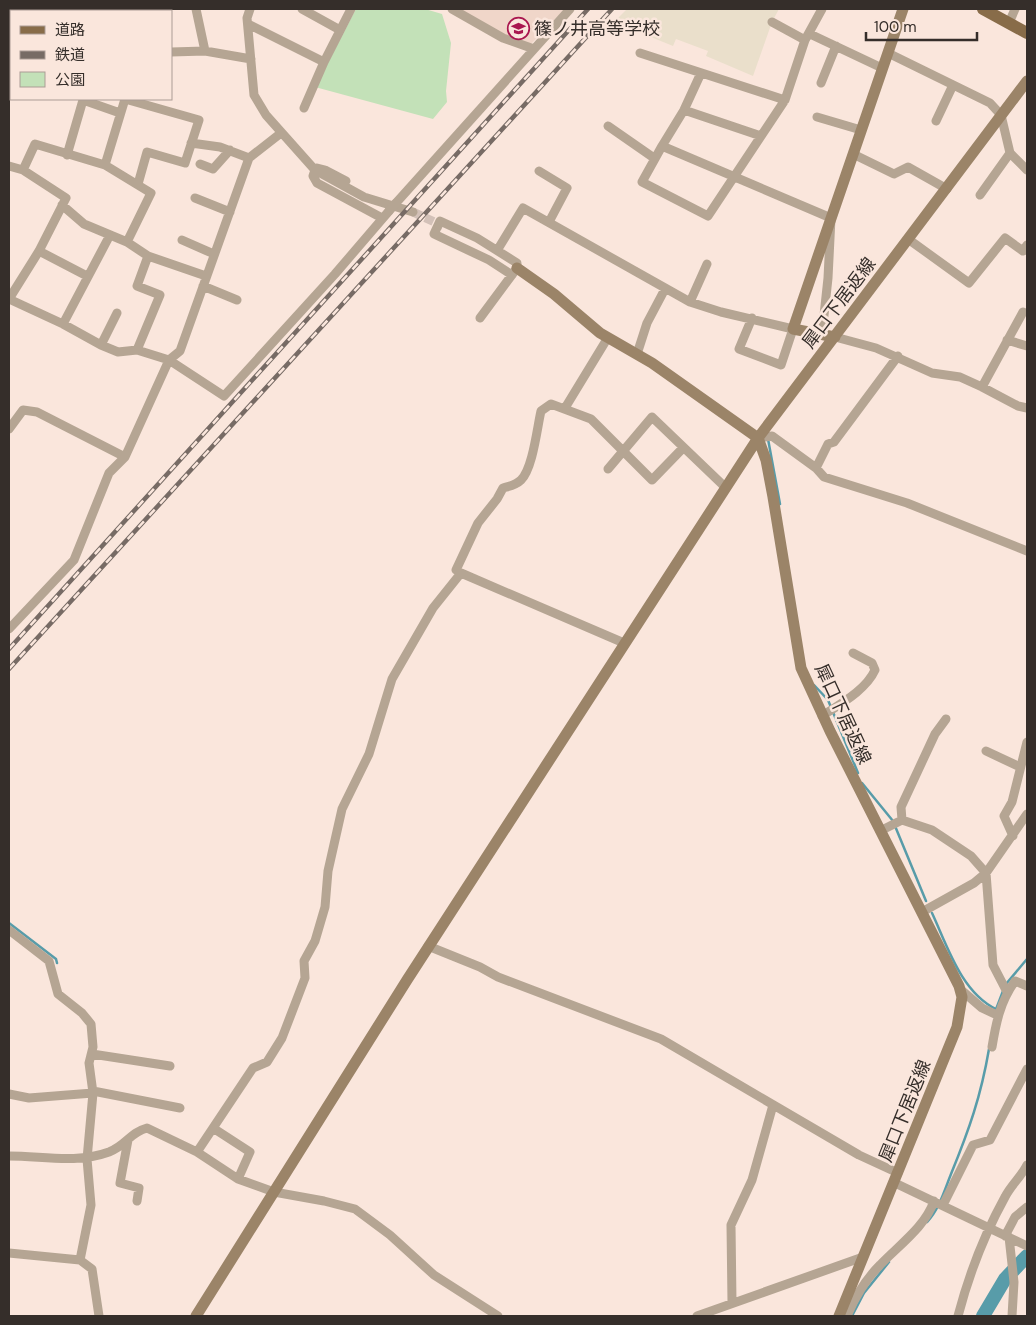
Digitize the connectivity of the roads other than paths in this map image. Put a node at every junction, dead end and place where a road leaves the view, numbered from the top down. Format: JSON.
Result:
{"nodes":[{"id":1,"x":196,"y":9,"type":"edge"},
{"id":2,"x":250,"y":9,"type":"edge"},
{"id":3,"x":302,"y":9,"type":"edge"},
{"id":4,"x":351,"y":9,"type":"edge"},
{"id":5,"x":452,"y":9,"type":"edge"},
{"id":6,"x":570,"y":9,"type":"edge"},
{"id":7,"x":822,"y":9,"type":"edge"},
{"id":8,"x":903,"y":9,"type":"edge"},
{"id":9,"x":983,"y":9,"type":"edge"},
{"id":10,"x":1015,"y":9,"type":"edge"},
{"id":11,"x":312,"y":11,"type":"edge"},
{"id":12,"x":772,"y":22,"type":"dead end"},
{"id":13,"x":1009,"y":23,"type":"junction"},
{"id":14,"x":248,"y":24,"type":"junction"},
{"id":15,"x":340,"y":30,"type":"junction"},
{"id":16,"x":1027,"y":33,"type":"edge"},
{"id":17,"x":808,"y":37,"type":"junction"},
{"id":18,"x":836,"y":46,"type":"junction"},
{"id":19,"x":534,"y":49,"type":"junction"},
{"id":20,"x":206,"y":51,"type":"junction"},
{"id":21,"x":172,"y":52,"type":"edge"},
{"id":22,"x":640,"y":53,"type":"dead end"},
{"id":23,"x":888,"y":54,"type":"junction"},
{"id":24,"x":251,"y":60,"type":"junction"},
{"id":25,"x":324,"y":62,"type":"junction"},
{"id":26,"x":882,"y":68,"type":"junction"},
{"id":27,"x":701,"y":73,"type":"junction"},
{"id":28,"x":1027,"y":81,"type":"edge"},
{"id":29,"x":821,"y":83,"type":"dead end"},
{"id":30,"x":953,"y":85,"type":"junction"},
{"id":31,"x":125,"y":100,"type":"edge"},
{"id":32,"x":129,"y":100,"type":"edge"},
{"id":33,"x":785,"y":100,"type":"junction"},
{"id":34,"x":304,"y":108,"type":"dead end"},
{"id":35,"x":684,"y":110,"type":"junction"},
{"id":36,"x":120,"y":113,"type":"junction"},
{"id":37,"x":1001,"y":115,"type":"junction"},
{"id":38,"x":817,"y":117,"type":"dead end"},
{"id":39,"x":936,"y":120,"type":"dead end"},
{"id":40,"x":608,"y":126,"type":"dead end"},
{"id":41,"x":861,"y":130,"type":"junction"},
{"id":42,"x":281,"y":133,"type":"junction"},
{"id":43,"x":761,"y":136,"type":"junction"},
{"id":44,"x":191,"y":143,"type":"junction"},
{"id":45,"x":662,"y":146,"type":"junction"},
{"id":46,"x":230,"y":150,"type":"junction"},
{"id":47,"x":1010,"y":153,"type":"junction"},
{"id":48,"x":853,"y":154,"type":"junction"},
{"id":49,"x":67,"y":155,"type":"junction"},
{"id":50,"x":249,"y":158,"type":"junction"},
{"id":51,"x":654,"y":158,"type":"junction"},
{"id":52,"x":1025,"y":163,"type":"edge"},
{"id":53,"x":200,"y":164,"type":"dead end"},
{"id":54,"x":105,"y":165,"type":"junction"},
{"id":55,"x":9,"y":166,"type":"edge"},
{"id":56,"x":23,"y":170,"type":"junction"},
{"id":57,"x":314,"y":170,"type":"junction"},
{"id":58,"x":539,"y":171,"type":"dead end"},
{"id":59,"x":736,"y":176,"type":"junction"},
{"id":60,"x":138,"y":184,"type":"junction"},
{"id":61,"x":947,"y":189,"type":"junction"},
{"id":62,"x":980,"y":195,"type":"dead end"},
{"id":63,"x":195,"y":198,"type":"dead end"},
{"id":64,"x":397,"y":202,"type":"junction"},
{"id":65,"x":62,"y":205,"type":"junction"},
{"id":66,"x":230,"y":212,"type":"junction"},
{"id":67,"x":413,"y":212,"type":"tunnel mouth"},
{"id":68,"x":385,"y":214,"type":"junction"},
{"id":69,"x":832,"y":218,"type":"junction"},
{"id":70,"x":549,"y":222,"type":"junction"},
{"id":71,"x":443,"y":226,"type":"tunnel mouth"},
{"id":72,"x":110,"y":235,"type":"junction"},
{"id":73,"x":182,"y":240,"type":"dead end"},
{"id":74,"x":908,"y":240,"type":"junction"},
{"id":75,"x":126,"y":242,"type":"junction"},
{"id":76,"x":1027,"y":245,"type":"edge"},
{"id":77,"x":498,"y":249,"type":"junction"},
{"id":78,"x":39,"y":251,"type":"junction"},
{"id":79,"x":214,"y":254,"type":"junction"},
{"id":80,"x":148,"y":256,"type":"junction"},
{"id":81,"x":708,"y":264,"type":"dead end"},
{"id":82,"x":514,"y":272,"type":"junction"},
{"id":83,"x":87,"y":276,"type":"junction"},
{"id":84,"x":205,"y":281,"type":"junction"},
{"id":85,"x":665,"y":289,"type":"junction"},
{"id":86,"x":9,"y":299,"type":"edge"},
{"id":87,"x":237,"y":300,"type":"dead end"},
{"id":88,"x":690,"y":302,"type":"junction"},
{"id":89,"x":1023,"y":312,"type":"dead end"},
{"id":90,"x":116,"y":313,"type":"dead end"},
{"id":91,"x":480,"y":318,"type":"dead end"},
{"id":92,"x":752,"y":318,"type":"junction"},
{"id":93,"x":63,"y":324,"type":"junction"},
{"id":94,"x":793,"y":329,"type":"junction"},
{"id":95,"x":822,"y":334,"type":"junction"},
{"id":96,"x":835,"y":337,"type":"junction"},
{"id":97,"x":607,"y":339,"type":"junction"},
{"id":98,"x":1008,"y":340,"type":"junction"},
{"id":99,"x":101,"y":345,"type":"junction"},
{"id":100,"x":1027,"y":346,"type":"edge"},
{"id":101,"x":137,"y":350,"type":"junction"},
{"id":102,"x":637,"y":354,"type":"junction"},
{"id":103,"x":898,"y":356,"type":"junction"},
{"id":104,"x":169,"y":360,"type":"junction"},
{"id":105,"x":982,"y":387,"type":"junction"},
{"id":106,"x":565,"y":408,"type":"junction"},
{"id":107,"x":1027,"y":408,"type":"edge"},
{"id":108,"x":9,"y":429,"type":"edge"},
{"id":109,"x":758,"y":438,"type":"junction"},
{"id":110,"x":683,"y":448,"type":"junction"},
{"id":111,"x":624,"y":451,"type":"junction"},
{"id":112,"x":125,"y":457,"type":"junction"},
{"id":113,"x":816,"y":468,"type":"junction"},
{"id":114,"x":608,"y":469,"type":"dead end"},
{"id":115,"x":726,"y":487,"type":"junction"},
{"id":116,"x":1027,"y":551,"type":"edge"},
{"id":117,"x":456,"y":570,"type":"dead end"},
{"id":118,"x":9,"y":629,"type":"edge"},
{"id":119,"x":624,"y":643,"type":"junction"},
{"id":120,"x":852,"y":653,"type":"dead end"},
{"id":121,"x":822,"y":716,"type":"junction"},
{"id":122,"x":946,"y":719,"type":"dead end"},
{"id":123,"x":1027,"y":742,"type":"edge"},
{"id":124,"x":986,"y":751,"type":"dead end"},
{"id":125,"x":1020,"y":767,"type":"junction"},
{"id":126,"x":1027,"y":814,"type":"edge"},
{"id":127,"x":902,"y":820,"type":"junction"},
{"id":128,"x":880,"y":831,"type":"junction"},
{"id":129,"x":1013,"y":836,"type":"junction"},
{"id":130,"x":986,"y":873,"type":"junction"},
{"id":131,"x":922,"y":912,"type":"junction"},
{"id":132,"x":9,"y":930,"type":"edge"},
{"id":133,"x":428,"y":946,"type":"junction"},
{"id":134,"x":1027,"y":986,"type":"edge"},
{"id":135,"x":960,"y":989,"type":"junction"},
{"id":136,"x":1004,"y":989,"type":"junction"},
{"id":137,"x":994,"y":1014,"type":"junction"},
{"id":138,"x":992,"y":1048,"type":"dead end"},
{"id":139,"x":92,"y":1054,"type":"junction"},
{"id":140,"x":170,"y":1066,"type":"dead end"},
{"id":141,"x":1027,"y":1069,"type":"edge"},
{"id":142,"x":93,"y":1092,"type":"junction"},
{"id":143,"x":9,"y":1094,"type":"edge"},
{"id":144,"x":773,"y":1106,"type":"junction"},
{"id":145,"x":180,"y":1108,"type":"dead end"},
{"id":146,"x":214,"y":1128,"type":"junction"},
{"id":147,"x":128,"y":1140,"type":"junction"},
{"id":148,"x":197,"y":1152,"type":"junction"},
{"id":149,"x":9,"y":1156,"type":"edge"},
{"id":150,"x":87,"y":1159,"type":"junction"},
{"id":151,"x":1027,"y":1165,"type":"edge"},
{"id":152,"x":897,"y":1178,"type":"junction"},
{"id":153,"x":238,"y":1179,"type":"junction"},
{"id":154,"x":274,"y":1192,"type":"junction"},
{"id":155,"x":137,"y":1202,"type":"dead end"},
{"id":156,"x":938,"y":1203,"type":"junction"},
{"id":157,"x":1027,"y":1207,"type":"edge"},
{"id":158,"x":988,"y":1228,"type":"junction"},
{"id":159,"x":1007,"y":1236,"type":"junction"},
{"id":160,"x":1026,"y":1245,"type":"edge"},
{"id":161,"x":9,"y":1254,"type":"edge"},
{"id":162,"x":864,"y":1257,"type":"junction"},
{"id":163,"x":80,"y":1260,"type":"junction"},
{"id":164,"x":732,"y":1302,"type":"junction"},
{"id":165,"x":99,"y":1316,"type":"edge"},
{"id":166,"x":196,"y":1316,"type":"edge"},
{"id":167,"x":498,"y":1316,"type":"edge"},
{"id":168,"x":697,"y":1316,"type":"edge"},
{"id":169,"x":839,"y":1316,"type":"edge"},
{"id":170,"x":847,"y":1316,"type":"edge"},
{"id":171,"x":958,"y":1316,"type":"edge"},
{"id":172,"x":1012,"y":1316,"type":"edge"}],
"edges":[{"from":1,"to":20,"type":"street"},
{"from":2,"to":14,"type":"street"},
{"from":3,"to":11,"type":"street"},
{"from":4,"to":15,"type":"street"},
{"from":5,"to":19,"type":"street"},
{"from":6,"to":19,"type":"street"},
{"from":7,"to":17,"type":"street"},
{"from":8,"to":23,"type":"street"},
{"from":9,"to":13,"type":"main road"},
{"from":10,"to":13,"type":"street"},
{"from":11,"to":15,"type":"street"},
{"from":12,"to":17,"type":"street"},
{"from":13,"to":16,"type":"main road"},
{"from":14,"to":24,"type":"street"},
{"from":14,"to":25,"type":"street"},
{"from":15,"to":25,"type":"street"},
{"from":17,"to":18,"type":"street"},
{"from":17,"to":33,"type":"street"},
{"from":18,"to":26,"type":"street"},
{"from":18,"to":29,"type":"street"},
{"from":19,"to":64,"type":"street"},
{"from":20,"to":21,"type":"street"},
{"from":20,"to":24,"type":"street"},
{"from":22,"to":27,"type":"street"},
{"from":23,"to":26,"type":"street"},
{"from":23,"to":30,"type":"street"},
{"from":24,"to":42,"type":"street"},
{"from":25,"to":34,"type":"street"},
{"from":26,"to":41,"type":"street"},
{"from":27,"to":33,"type":"street"},
{"from":27,"to":35,"type":"street"},
{"from":28,"to":37,"type":"street","name":"犀口下居返線"},
{"from":30,"to":37,"type":"street"},
{"from":30,"to":39,"type":"street"},
{"from":31,"to":36,"type":"street"},
{"from":32,"to":44,"type":"street"},
{"from":33,"to":43,"type":"street"},
{"from":35,"to":43,"type":"street"},
{"from":35,"to":45,"type":"street"},
{"from":36,"to":49,"type":"street"},
{"from":36,"to":54,"type":"street"},
{"from":37,"to":47,"type":"street"},
{"from":37,"to":61,"type":"street","name":"犀口下居返線"},
{"from":38,"to":41,"type":"street"},
{"from":40,"to":51,"type":"street"},
{"from":41,"to":48,"type":"street"},
{"from":42,"to":50,"type":"street"},
{"from":42,"to":57,"type":"street"},
{"from":43,"to":59,"type":"street"},
{"from":44,"to":46,"type":"street"},
{"from":44,"to":60,"type":"street"},
{"from":45,"to":51,"type":"street"},
{"from":45,"to":59,"type":"street"},
{"from":46,"to":50,"type":"street"},
{"from":46,"to":53,"type":"street"},
{"from":47,"to":52,"type":"street"},
{"from":47,"to":62,"type":"street"},
{"from":48,"to":61,"type":"street"},
{"from":48,"to":69,"type":"street"},
{"from":49,"to":54,"type":"street"},
{"from":49,"to":56,"type":"street"},
{"from":50,"to":66,"type":"street"},
{"from":51,"to":59,"type":"street"},
{"from":54,"to":60,"type":"street"},
{"from":55,"to":56,"type":"street"},
{"from":56,"to":65,"type":"street"},
{"from":57,"to":64,"type":"street"},
{"from":57,"to":67,"type":"street"},
{"from":57,"to":68,"type":"street"},
{"from":58,"to":70,"type":"street"},
{"from":59,"to":69,"type":"street"},
{"from":60,"to":75,"type":"street"},
{"from":61,"to":74,"type":"street","name":"犀口下居返線"},
{"from":63,"to":66,"type":"street"},
{"from":64,"to":68,"type":"street","bridge":true},
{"from":65,"to":72,"type":"street"},
{"from":65,"to":78,"type":"street"},
{"from":66,"to":79,"type":"street"},
{"from":68,"to":104,"type":"street"},
{"from":69,"to":94,"type":"street"},
{"from":69,"to":95,"type":"street"},
{"from":70,"to":77,"type":"street"},
{"from":70,"to":85,"type":"street"},
{"from":71,"to":82,"type":"street"},
{"from":72,"to":75,"type":"street"},
{"from":72,"to":83,"type":"street"},
{"from":73,"to":79,"type":"street"},
{"from":74,"to":76,"type":"street"},
{"from":74,"to":96,"type":"street","name":"犀口下居返線"},
{"from":75,"to":80,"type":"street"},
{"from":77,"to":82,"type":"street"},
{"from":77,"to":82,"type":"street"},
{"from":78,"to":83,"type":"street"},
{"from":78,"to":86,"type":"street"},
{"from":79,"to":84,"type":"street"},
{"from":80,"to":84,"type":"street"},
{"from":80,"to":101,"type":"street"},
{"from":81,"to":88,"type":"street"},
{"from":82,"to":91,"type":"street"},
{"from":82,"to":97,"type":"street"},
{"from":83,"to":93,"type":"street"},
{"from":84,"to":87,"type":"street"},
{"from":84,"to":104,"type":"street"},
{"from":85,"to":88,"type":"street"},
{"from":85,"to":102,"type":"street"},
{"from":86,"to":93,"type":"street"},
{"from":88,"to":92,"type":"street"},
{"from":89,"to":98,"type":"street"},
{"from":90,"to":99,"type":"street"},
{"from":92,"to":94,"type":"street"},
{"from":92,"to":94,"type":"street"},
{"from":93,"to":99,"type":"street"},
{"from":94,"to":95,"type":"street"},
{"from":95,"to":96,"type":"street"},
{"from":96,"to":103,"type":"street"},
{"from":96,"to":109,"type":"street","name":"犀口下居返線"},
{"from":97,"to":102,"type":"street"},
{"from":97,"to":106,"type":"street"},
{"from":98,"to":100,"type":"street"},
{"from":98,"to":105,"type":"street"},
{"from":99,"to":101,"type":"street"},
{"from":101,"to":104,"type":"street"},
{"from":102,"to":109,"type":"street"},
{"from":103,"to":105,"type":"street"},
{"from":103,"to":113,"type":"street"},
{"from":104,"to":112,"type":"street"},
{"from":105,"to":107,"type":"street"},
{"from":106,"to":111,"type":"street"},
{"from":106,"to":117,"type":"street"},
{"from":108,"to":112,"type":"street"},
{"from":109,"to":113,"type":"street"},
{"from":109,"to":115,"type":"street"},
{"from":109,"to":121,"type":"street","name":"犀口下居返線"},
{"from":110,"to":111,"type":"street"},
{"from":110,"to":111,"type":"street"},
{"from":110,"to":115,"type":"street"},
{"from":111,"to":114,"type":"street"},
{"from":112,"to":118,"type":"street"},
{"from":113,"to":116,"type":"street"},
{"from":115,"to":119,"type":"street"},
{"from":119,"to":133,"type":"street"},
{"from":119,"to":146,"type":"street"},
{"from":120,"to":121,"type":"street"},
{"from":121,"to":128,"type":"street","name":"犀口下居返線"},
{"from":122,"to":127,"type":"street"},
{"from":123,"to":125,"type":"street"},
{"from":124,"to":125,"type":"street"},
{"from":125,"to":129,"type":"street"},
{"from":126,"to":129,"type":"street"},
{"from":127,"to":128,"type":"street"},
{"from":127,"to":130,"type":"street"},
{"from":128,"to":131,"type":"street","name":"犀口下居返線"},
{"from":129,"to":130,"type":"street"},
{"from":130,"to":131,"type":"street"},
{"from":130,"to":136,"type":"street"},
{"from":131,"to":135,"type":"street","name":"犀口下居返線"},
{"from":132,"to":139,"type":"street"},
{"from":133,"to":144,"type":"street"},
{"from":133,"to":154,"type":"street"},
{"from":134,"to":136,"type":"street"},
{"from":135,"to":137,"type":"street"},
{"from":135,"to":152,"type":"street","name":"犀口下居返線"},
{"from":136,"to":137,"type":"street"},
{"from":137,"to":138,"type":"street"},
{"from":139,"to":140,"type":"street"},
{"from":139,"to":142,"type":"street"},
{"from":141,"to":156,"type":"street"},
{"from":142,"to":143,"type":"street"},
{"from":142,"to":145,"type":"street"},
{"from":142,"to":150,"type":"street"},
{"from":144,"to":152,"type":"street"},
{"from":144,"to":164,"type":"street"},
{"from":146,"to":148,"type":"street"},
{"from":146,"to":153,"type":"street"},
{"from":147,"to":148,"type":"street"},
{"from":147,"to":150,"type":"street"},
{"from":147,"to":155,"type":"street"},
{"from":148,"to":153,"type":"street"},
{"from":149,"to":150,"type":"street"},
{"from":150,"to":163,"type":"street"},
{"from":151,"to":158,"type":"street"},
{"from":152,"to":156,"type":"street"},
{"from":152,"to":162,"type":"street","name":"犀口下居返線"},
{"from":153,"to":154,"type":"street"},
{"from":154,"to":166,"type":"street"},
{"from":154,"to":167,"type":"street"},
{"from":156,"to":158,"type":"street"},
{"from":156,"to":170,"type":"street"},
{"from":157,"to":159,"type":"street"},
{"from":158,"to":159,"type":"street"},
{"from":158,"to":171,"type":"street"},
{"from":159,"to":160,"type":"street"},
{"from":159,"to":172,"type":"street"},
{"from":161,"to":163,"type":"street"},
{"from":162,"to":164,"type":"street"},
{"from":162,"to":169,"type":"street","name":"犀口下居返線"},
{"from":163,"to":165,"type":"street"},
{"from":164,"to":168,"type":"street"}]}
